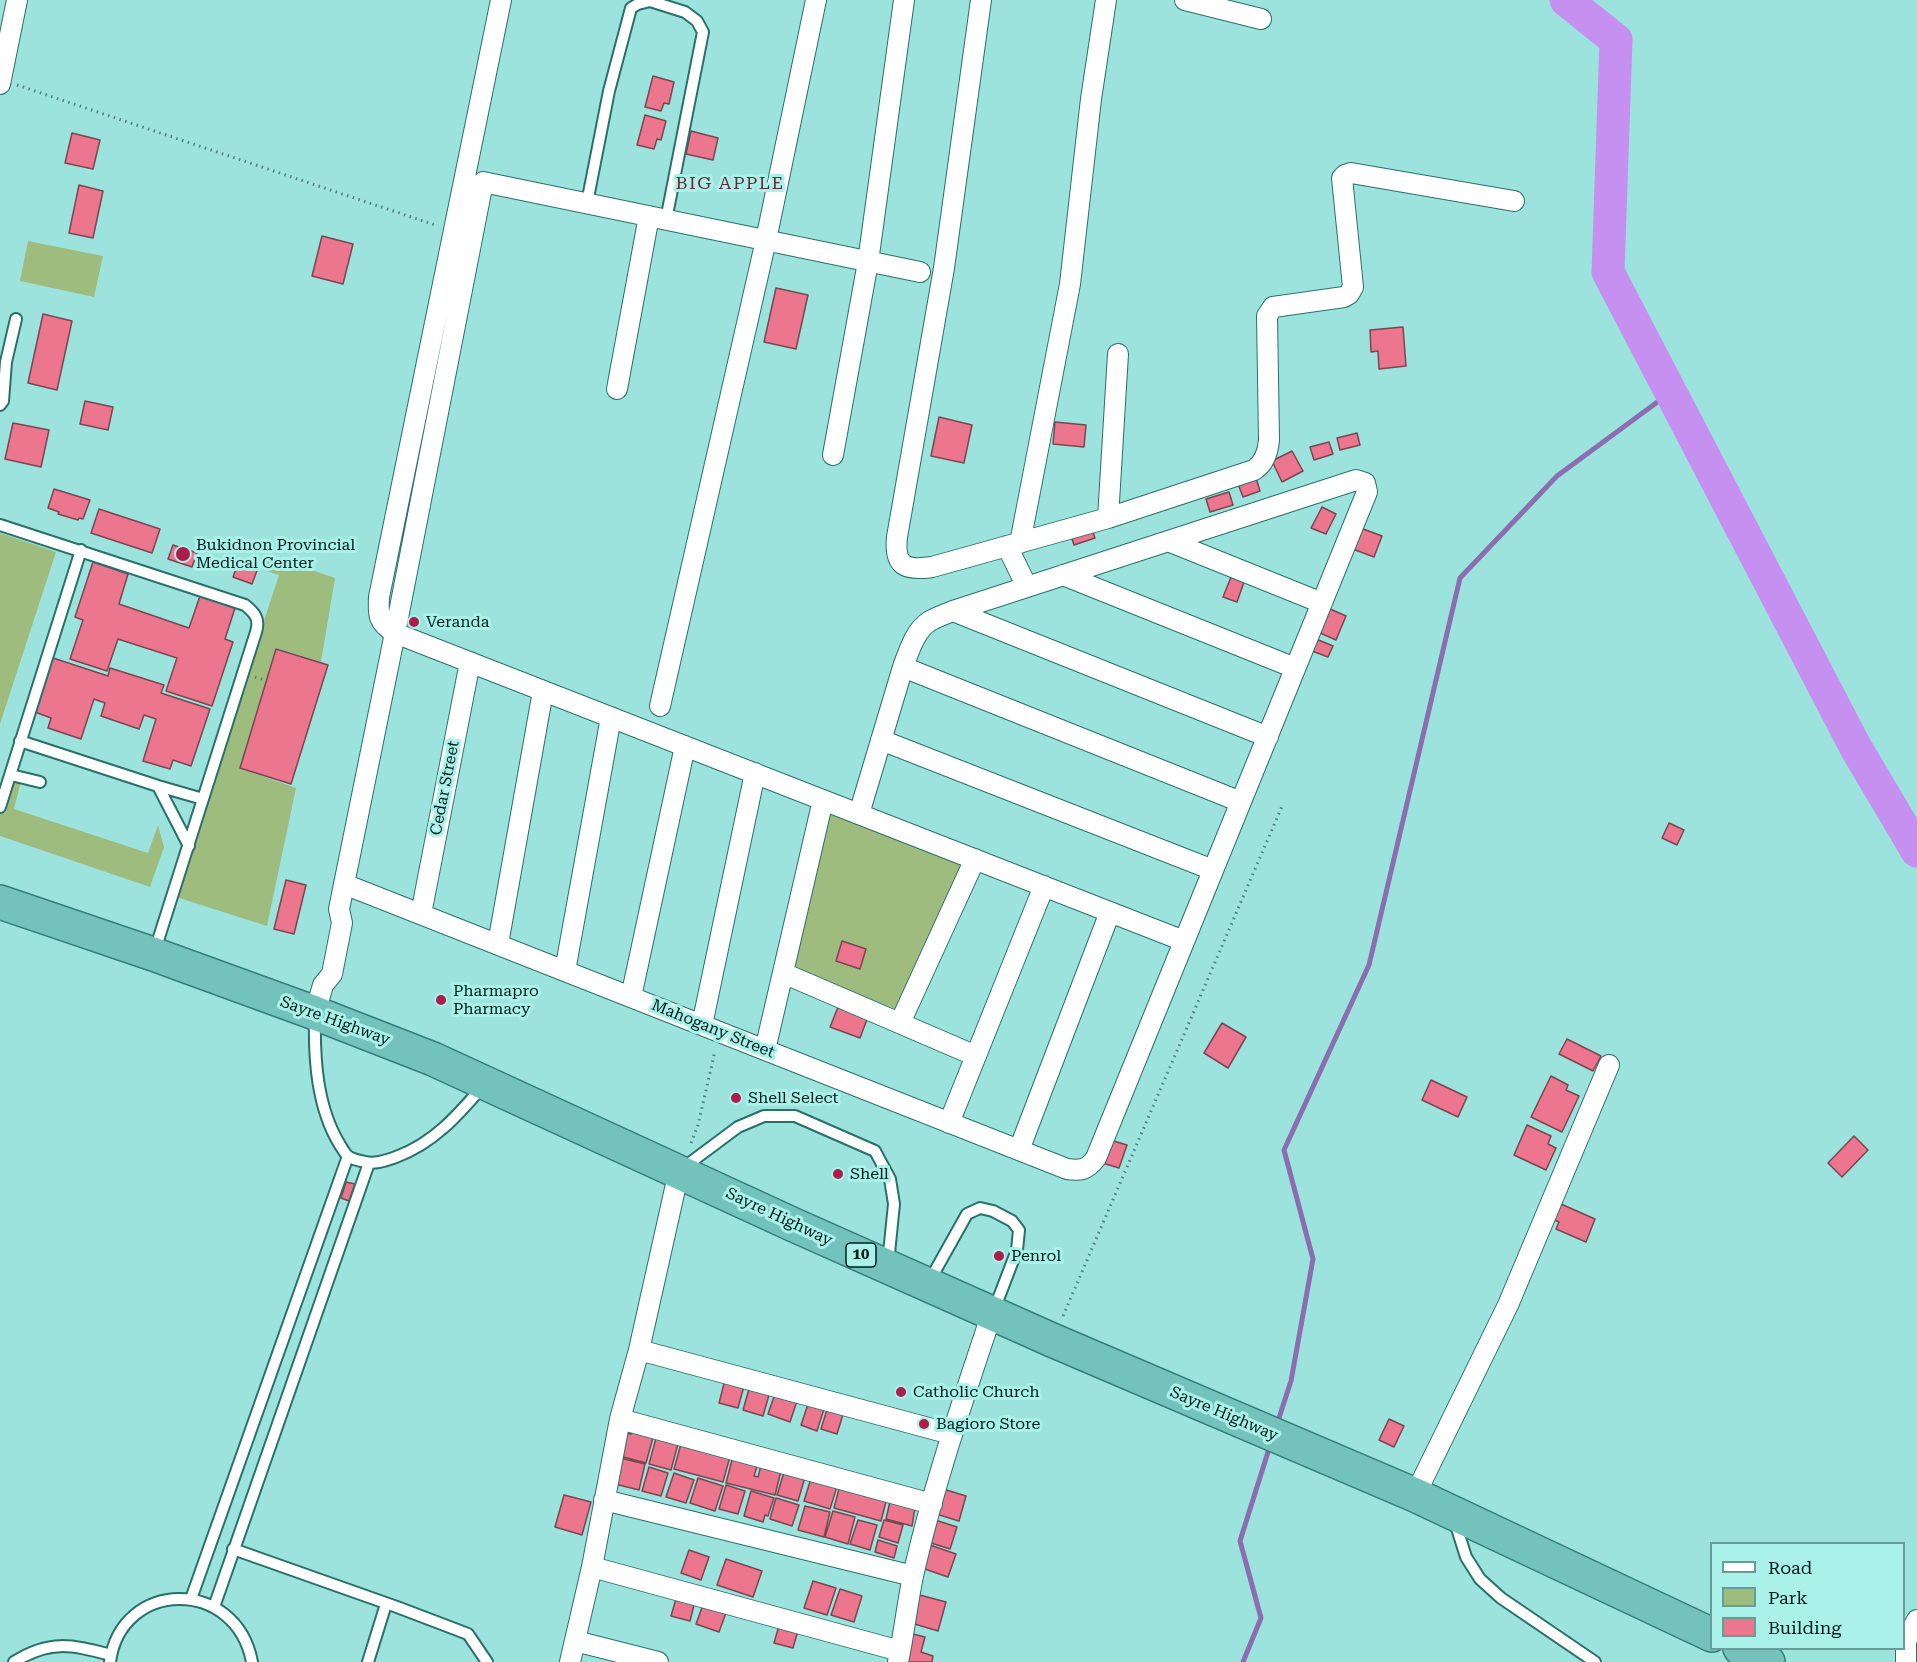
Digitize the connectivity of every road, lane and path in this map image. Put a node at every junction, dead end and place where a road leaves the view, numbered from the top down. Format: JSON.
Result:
{"nodes":[{"id":1,"x":17,"y":0,"type":"edge"},
{"id":2,"x":501,"y":0,"type":"edge"},
{"id":3,"x":816,"y":0,"type":"edge"},
{"id":4,"x":904,"y":0,"type":"edge"},
{"id":5,"x":981,"y":0,"type":"edge"},
{"id":6,"x":1106,"y":0,"type":"edge"},
{"id":7,"x":1185,"y":0,"type":"edge"},
{"id":8,"x":1262,"y":19,"type":"dead end"},
{"id":9,"x":1,"y":79,"type":"edge"},
{"id":10,"x":0,"y":84,"type":"edge"},
{"id":11,"x":1514,"y":201,"type":"dead end"},
{"id":12,"x":587,"y":203,"type":"junction"},
{"id":13,"x":658,"y":218,"type":"junction"},
{"id":14,"x":454,"y":231,"type":"junction"},
{"id":15,"x":766,"y":240,"type":"junction"},
{"id":16,"x":868,"y":261,"type":"junction"},
{"id":17,"x":920,"y":272,"type":"dead end"},
{"id":18,"x":16,"y":319,"type":"dead end"},
{"id":19,"x":1118,"y":354,"type":"dead end"},
{"id":20,"x":617,"y":389,"type":"dead end"},
{"id":21,"x":0,"y":405,"type":"edge"},
{"id":22,"x":833,"y":455,"type":"dead end"},
{"id":23,"x":1108,"y":518,"type":"junction"},
{"id":24,"x":0,"y":525,"type":"edge"},
{"id":25,"x":1168,"y":541,"type":"junction"},
{"id":26,"x":1013,"y":545,"type":"junction"},
{"id":27,"x":81,"y":550,"type":"junction"},
{"id":28,"x":1063,"y":575,"type":"junction"},
{"id":29,"x":1027,"y":587,"type":"junction"},
{"id":30,"x":1322,"y":603,"type":"junction"},
{"id":31,"x":953,"y":611,"type":"junction"},
{"id":32,"x":395,"y":633,"type":"junction"},
{"id":33,"x":470,"y":662,"type":"junction"},
{"id":34,"x":903,"y":667,"type":"junction"},
{"id":35,"x":1295,"y":668,"type":"junction"},
{"id":36,"x":543,"y":690,"type":"junction"},
{"id":37,"x":660,"y":706,"type":"dead end"},
{"id":38,"x":611,"y":717,"type":"junction"},
{"id":39,"x":1268,"y":736,"type":"junction"},
{"id":40,"x":881,"y":740,"type":"junction"},
{"id":41,"x":20,"y":741,"type":"junction"},
{"id":42,"x":685,"y":746,"type":"junction"},
{"id":43,"x":755,"y":773,"type":"junction"},
{"id":44,"x":11,"y":775,"type":"junction"},
{"id":45,"x":40,"y":782,"type":"dead end"},
{"id":46,"x":158,"y":786,"type":"junction"},
{"id":47,"x":203,"y":799,"type":"junction"},
{"id":48,"x":823,"y":800,"type":"junction"},
{"id":49,"x":1241,"y":802,"type":"junction"},
{"id":50,"x":1283,"y":804,"type":"dead end"},
{"id":51,"x":0,"y":807,"type":"edge"},
{"id":52,"x":859,"y":814,"type":"junction"},
{"id":53,"x":189,"y":846,"type":"junction"},
{"id":54,"x":975,"y":859,"type":"junction"},
{"id":55,"x":1213,"y":870,"type":"junction"},
{"id":56,"x":344,"y":884,"type":"junction"},
{"id":57,"x":1044,"y":886,"type":"junction"},
{"id":58,"x":0,"y":902,"type":"edge"},
{"id":59,"x":1110,"y":912,"type":"junction"},
{"id":60,"x":421,"y":914,"type":"junction"},
{"id":61,"x":1184,"y":941,"type":"junction"},
{"id":62,"x":498,"y":944,"type":"junction"},
{"id":63,"x":153,"y":954,"type":"junction"},
{"id":64,"x":565,"y":971,"type":"junction"},
{"id":65,"x":783,"y":973,"type":"junction"},
{"id":66,"x":631,"y":997,"type":"junction"},
{"id":67,"x":319,"y":999,"type":"junction"},
{"id":68,"x":900,"y":1023,"type":"junction"},
{"id":69,"x":710,"y":1028,"type":"junction"},
{"id":70,"x":765,"y":1050,"type":"junction"},
{"id":71,"x":976,"y":1056,"type":"junction"},
{"id":72,"x":1609,"y":1065,"type":"dead end"},
{"id":73,"x":486,"y":1083,"type":"junction"},
{"id":74,"x":950,"y":1123,"type":"junction"},
{"id":75,"x":1020,"y":1150,"type":"junction"},
{"id":76,"x":348,"y":1156,"type":"junction"},
{"id":77,"x":369,"y":1163,"type":"junction"},
{"id":78,"x":679,"y":1171,"type":"junction"},
{"id":79,"x":887,"y":1266,"type":"junction"},
{"id":80,"x":928,"y":1284,"type":"junction"},
{"id":81,"x":992,"y":1313,"type":"junction"},
{"id":82,"x":1052,"y":1340,"type":"junction"},
{"id":83,"x":639,"y":1350,"type":"junction"},
{"id":84,"x":620,"y":1419,"type":"junction"},
{"id":85,"x":951,"y":1434,"type":"junction"},
{"id":86,"x":1415,"y":1496,"type":"junction"},
{"id":87,"x":604,"y":1500,"type":"junction"},
{"id":88,"x":932,"y":1504,"type":"junction"},
{"id":89,"x":1453,"y":1513,"type":"junction"},
{"id":90,"x":233,"y":1549,"type":"junction"},
{"id":91,"x":592,"y":1567,"type":"junction"},
{"id":92,"x":913,"y":1576,"type":"junction"},
{"id":93,"x":191,"y":1599,"type":"junction"},
{"id":94,"x":386,"y":1604,"type":"junction"},
{"id":95,"x":214,"y":1607,"type":"junction"},
{"id":96,"x":1917,"y":1620,"type":"edge"},
{"id":97,"x":1710,"y":1634,"type":"edge"},
{"id":98,"x":575,"y":1641,"type":"junction"},
{"id":99,"x":1744,"y":1650,"type":"edge"},
{"id":100,"x":899,"y":1656,"type":"edge"},
{"id":101,"x":111,"y":1659,"type":"edge"},
{"id":102,"x":652,"y":1661,"type":"edge"},
{"id":103,"x":14,"y":1662,"type":"edge"},
{"id":104,"x":252,"y":1662,"type":"edge"},
{"id":105,"x":368,"y":1662,"type":"edge"},
{"id":106,"x":487,"y":1662,"type":"edge"},
{"id":107,"x":570,"y":1662,"type":"edge"},
{"id":108,"x":1594,"y":1662,"type":"edge"},
{"id":109,"x":1768,"y":1662,"type":"edge"},
{"id":110,"x":1906,"y":1662,"type":"edge"}],
"edges":[{"from":1,"to":9,"type":"street"},
{"from":2,"to":14,"type":"street"},
{"from":3,"to":15,"type":"street"},
{"from":4,"to":16,"type":"street"},
{"from":5,"to":26,"type":"street"},
{"from":6,"to":26,"type":"street"},
{"from":7,"to":8,"type":"street"},
{"from":9,"to":10,"type":"street"},
{"from":9,"to":14,"type":"path"},
{"from":11,"to":23,"type":"street"},
{"from":12,"to":13,"type":"street"},
{"from":12,"to":13,"type":"lane"},
{"from":12,"to":32,"type":"street"},
{"from":13,"to":15,"type":"street"},
{"from":13,"to":20,"type":"street"},
{"from":14,"to":32,"type":"street"},
{"from":15,"to":16,"type":"street"},
{"from":15,"to":37,"type":"street"},
{"from":16,"to":17,"type":"street"},
{"from":16,"to":22,"type":"street"},
{"from":18,"to":21,"type":"lane"},
{"from":19,"to":23,"type":"street"},
{"from":23,"to":26,"type":"street"},
{"from":24,"to":27,"type":"lane"},
{"from":25,"to":28,"type":"street"},
{"from":25,"to":30,"type":"street"},
{"from":25,"to":30,"type":"street"},
{"from":26,"to":29,"type":"street"},
{"from":27,"to":41,"type":"lane"},
{"from":27,"to":47,"type":"lane"},
{"from":28,"to":29,"type":"street"},
{"from":28,"to":35,"type":"street"},
{"from":29,"to":31,"type":"street"},
{"from":30,"to":35,"type":"street"},
{"from":31,"to":34,"type":"street"},
{"from":31,"to":39,"type":"street"},
{"from":32,"to":33,"type":"street"},
{"from":32,"to":56,"type":"street"},
{"from":33,"to":36,"type":"street"},
{"from":33,"to":60,"type":"street","name":"Cedar Street"},
{"from":34,"to":40,"type":"street"},
{"from":34,"to":49,"type":"street"},
{"from":35,"to":39,"type":"street"},
{"from":36,"to":38,"type":"street"},
{"from":36,"to":62,"type":"street"},
{"from":38,"to":42,"type":"street"},
{"from":38,"to":64,"type":"street"},
{"from":39,"to":49,"type":"street"},
{"from":40,"to":52,"type":"street"},
{"from":40,"to":55,"type":"street"},
{"from":41,"to":44,"type":"lane"},
{"from":41,"to":46,"type":"lane"},
{"from":42,"to":43,"type":"street"},
{"from":42,"to":66,"type":"street"},
{"from":43,"to":48,"type":"street"},
{"from":43,"to":69,"type":"street"},
{"from":44,"to":45,"type":"lane"},
{"from":44,"to":51,"type":"lane"},
{"from":46,"to":47,"type":"lane"},
{"from":46,"to":53,"type":"lane"},
{"from":47,"to":53,"type":"lane"},
{"from":48,"to":52,"type":"street"},
{"from":48,"to":65,"type":"street"},
{"from":49,"to":55,"type":"street"},
{"from":50,"to":82,"type":"path"},
{"from":52,"to":54,"type":"street"},
{"from":53,"to":63,"type":"lane"},
{"from":54,"to":57,"type":"street"},
{"from":54,"to":68,"type":"street"},
{"from":55,"to":61,"type":"street"},
{"from":56,"to":60,"type":"street","name":"Mahogany Street"},
{"from":56,"to":67,"type":"street"},
{"from":57,"to":59,"type":"street"},
{"from":57,"to":71,"type":"street"},
{"from":58,"to":63,"type":"highway","name":"Sayre Highway","number":"10"},
{"from":59,"to":61,"type":"street"},
{"from":59,"to":75,"type":"street"},
{"from":60,"to":62,"type":"street","name":"Mahogany Street"},
{"from":61,"to":75,"type":"street","name":"Mahogany Street"},
{"from":62,"to":64,"type":"street","name":"Mahogany Street"},
{"from":63,"to":67,"type":"highway","name":"Sayre Highway","number":"10"},
{"from":64,"to":66,"type":"street","name":"Mahogany Street"},
{"from":65,"to":68,"type":"street"},
{"from":65,"to":70,"type":"street"},
{"from":66,"to":69,"type":"street","name":"Mahogany Street"},
{"from":67,"to":73,"type":"highway","name":"Sayre Highway","number":"10"},
{"from":67,"to":76,"type":"lane"},
{"from":68,"to":71,"type":"street"},
{"from":69,"to":70,"type":"street","name":"Mahogany Street"},
{"from":69,"to":78,"type":"path"},
{"from":70,"to":74,"type":"street","name":"Mahogany Street"},
{"from":71,"to":74,"type":"street"},
{"from":72,"to":86,"type":"street"},
{"from":73,"to":77,"type":"lane"},
{"from":73,"to":78,"type":"highway","name":"Sayre Highway","number":"10"},
{"from":74,"to":75,"type":"street","name":"Mahogany Street"},
{"from":76,"to":77,"type":"lane"},
{"from":76,"to":93,"type":"lane"},
{"from":77,"to":90,"type":"lane"},
{"from":78,"to":79,"type":"highway","name":"Sayre Highway","number":"10"},
{"from":78,"to":79,"type":"lane"},
{"from":78,"to":83,"type":"street"},
{"from":79,"to":80,"type":"highway","name":"Sayre Highway","number":"10"},
{"from":80,"to":81,"type":"highway","name":"Sayre Highway","number":"10"},
{"from":80,"to":81,"type":"lane"},
{"from":81,"to":82,"type":"highway","name":"Sayre Highway","number":"10"},
{"from":81,"to":85,"type":"street"},
{"from":82,"to":86,"type":"highway","name":"Sayre Highway","number":"10"},
{"from":83,"to":84,"type":"street"},
{"from":83,"to":85,"type":"street"},
{"from":84,"to":87,"type":"street"},
{"from":84,"to":88,"type":"street"},
{"from":85,"to":88,"type":"street"},
{"from":86,"to":89,"type":"highway","name":"Sayre Highway","number":"10"},
{"from":87,"to":91,"type":"street"},
{"from":87,"to":92,"type":"street"},
{"from":88,"to":92,"type":"street"},
{"from":89,"to":97,"type":"highway","name":"Sayre Highway","number":"10"},
{"from":89,"to":108,"type":"lane"},
{"from":90,"to":94,"type":"lane"},
{"from":90,"to":95,"type":"lane"},
{"from":91,"to":98,"type":"street"},
{"from":91,"to":100,"type":"street"},
{"from":92,"to":100,"type":"street"},
{"from":93,"to":95,"type":"lane"},
{"from":93,"to":101,"type":"lane"},
{"from":94,"to":105,"type":"lane"},
{"from":94,"to":106,"type":"lane"},
{"from":95,"to":104,"type":"lane"},
{"from":96,"to":110,"type":"street"},
{"from":98,"to":102,"type":"street"},
{"from":98,"to":107,"type":"street"},
{"from":99,"to":109,"type":"highway"},
{"from":101,"to":103,"type":"lane"}]}
